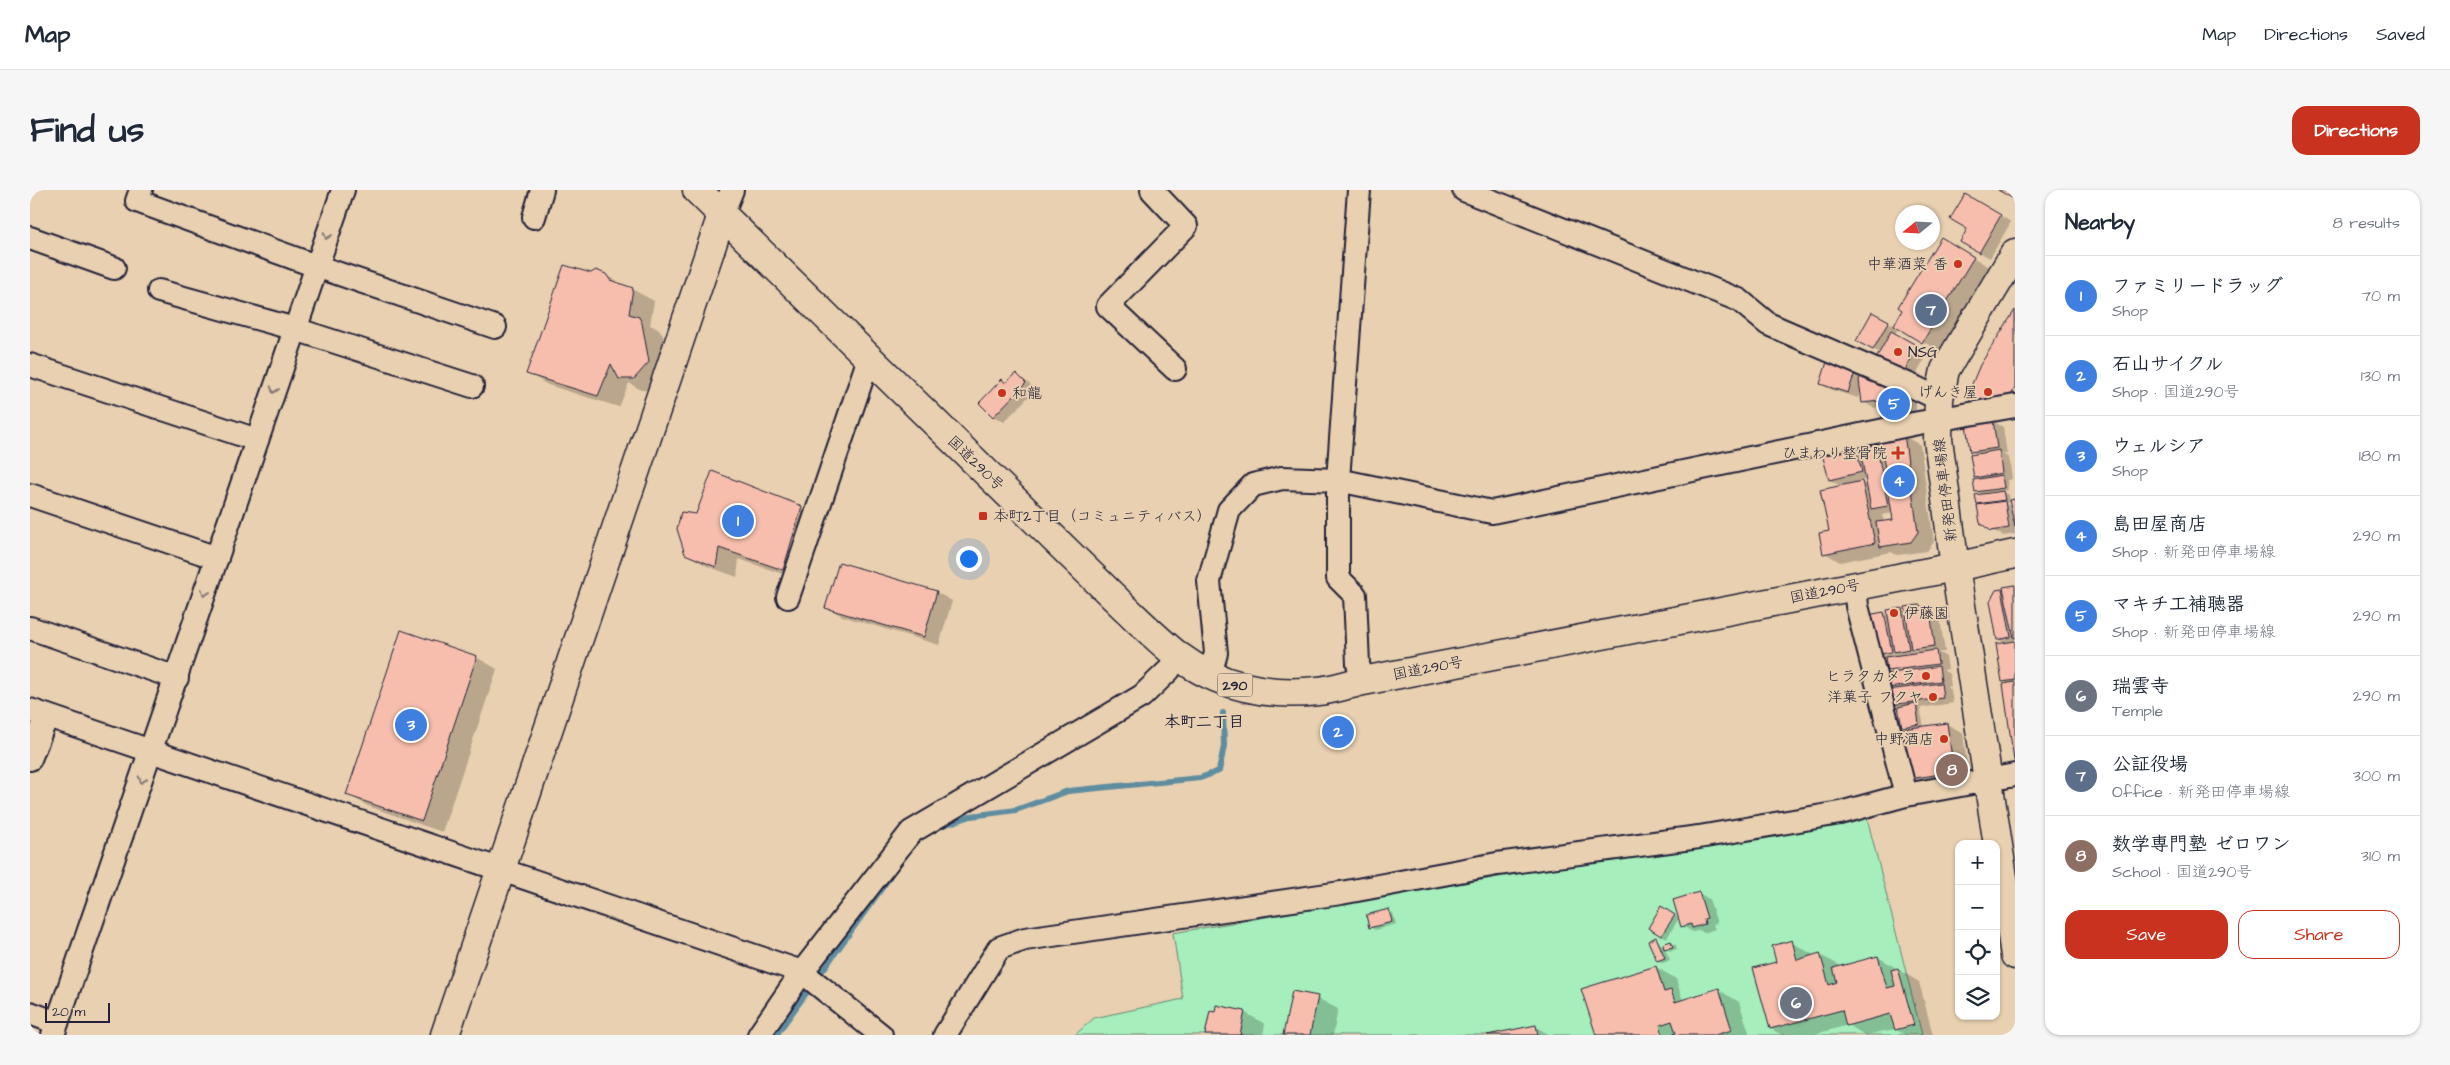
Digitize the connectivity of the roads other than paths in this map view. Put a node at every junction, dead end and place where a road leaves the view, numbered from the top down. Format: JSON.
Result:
{"nodes":[{"id":1,"x":141,"y":190,"type":"edge"},
{"id":2,"x":343,"y":190,"type":"edge"},
{"id":3,"x":542,"y":190,"type":"edge"},
{"id":4,"x":698,"y":190,"type":"edge"},
{"id":5,"x":732,"y":190,"type":"edge"},
{"id":6,"x":1152,"y":190,"type":"edge"},
{"id":7,"x":1358,"y":190,"type":"edge"},
{"id":8,"x":1464,"y":190,"type":"edge"},
{"id":9,"x":722,"y":216,"type":"junction"},
{"id":10,"x":534,"y":217,"type":"dead end"},
{"id":11,"x":30,"y":238,"type":"edge"},
{"id":12,"x":2015,"y":253,"type":"edge"},
{"id":13,"x":316,"y":266,"type":"junction"},
{"id":14,"x":114,"y":268,"type":"dead end"},
{"id":15,"x":159,"y":291,"type":"dead end"},
{"id":16,"x":495,"y":327,"type":"dead end"},
{"id":17,"x":295,"y":329,"type":"junction"},
{"id":18,"x":869,"y":358,"type":"junction"},
{"id":19,"x":30,"y":365,"type":"edge"},
{"id":20,"x":1174,"y":369,"type":"dead end"},
{"id":21,"x":472,"y":386,"type":"dead end"},
{"id":22,"x":2015,"y":406,"type":"edge"},
{"id":23,"x":1939,"y":410,"type":"junction"},
{"id":24,"x":257,"y":440,"type":"junction"},
{"id":25,"x":1338,"y":480,"type":"junction"},
{"id":26,"x":30,"y":495,"type":"edge"},
{"id":27,"x":2015,"y":554,"type":"edge"},
{"id":28,"x":217,"y":558,"type":"junction"},
{"id":29,"x":1955,"y":567,"type":"junction"},
{"id":30,"x":1855,"y":586,"type":"junction"},
{"id":31,"x":788,"y":597,"type":"dead end"},
{"id":32,"x":30,"y":628,"type":"edge"},
{"id":33,"x":1177,"y":655,"type":"junction"},
{"id":34,"x":1210,"y":675,"type":"junction"},
{"id":35,"x":176,"y":678,"type":"junction"},
{"id":36,"x":1363,"y":681,"type":"junction"},
{"id":37,"x":38,"y":713,"type":"edge"},
{"id":38,"x":152,"y":751,"type":"junction"},
{"id":39,"x":30,"y":759,"type":"edge"},
{"id":40,"x":2015,"y":775,"type":"edge"},
{"id":41,"x":1987,"y":779,"type":"junction"},
{"id":42,"x":1906,"y":795,"type":"junction"},
{"id":43,"x":501,"y":870,"type":"junction"},
{"id":44,"x":2015,"y":955,"type":"edge"},
{"id":45,"x":802,"y":972,"type":"junction"},
{"id":46,"x":30,"y":1013,"type":"edge"},
{"id":47,"x":55,"y":1029,"type":"edge"},
{"id":48,"x":445,"y":1035,"type":"edge"},
{"id":49,"x":759,"y":1035,"type":"edge"},
{"id":50,"x":882,"y":1035,"type":"edge"},
{"id":51,"x":945,"y":1035,"type":"edge"}],
"edges":[{"from":1,"to":13,"type":"street"},
{"from":2,"to":13,"type":"street","one_way":true},
{"from":3,"to":10,"type":"street"},
{"from":4,"to":9,"type":"main road","name":"国道290号","number":"290"},
{"from":5,"to":9,"type":"street"},
{"from":6,"to":20,"type":"street"},
{"from":7,"to":25,"type":"street"},
{"from":8,"to":23,"type":"street"},
{"from":9,"to":18,"type":"main road","name":"国道290号","number":"290"},
{"from":9,"to":43,"type":"main road"},
{"from":11,"to":14,"type":"street"},
{"from":12,"to":23,"type":"main road","name":"新発田停車場線"},
{"from":13,"to":16,"type":"street"},
{"from":13,"to":17,"type":"street"},
{"from":15,"to":17,"type":"street"},
{"from":17,"to":21,"type":"street"},
{"from":17,"to":24,"type":"street","one_way":true},
{"from":18,"to":31,"type":"street"},
{"from":18,"to":33,"type":"main road","name":"国道290号","number":"290"},
{"from":19,"to":24,"type":"street"},
{"from":22,"to":23,"type":"street"},
{"from":23,"to":25,"type":"street"},
{"from":23,"to":29,"type":"main road","name":"新発田停車場線"},
{"from":24,"to":28,"type":"street"},
{"from":25,"to":34,"type":"street"},
{"from":25,"to":36,"type":"street"},
{"from":26,"to":28,"type":"street"},
{"from":27,"to":29,"type":"main road","name":"国道290号"},
{"from":28,"to":35,"type":"street","one_way":true},
{"from":29,"to":30,"type":"main road","name":"国道290号","number":"290"},
{"from":29,"to":41,"type":"main road"},
{"from":30,"to":36,"type":"main road","name":"国道290号","number":"290"},
{"from":30,"to":42,"type":"street"},
{"from":32,"to":35,"type":"street"},
{"from":33,"to":34,"type":"main road","name":"国道290号","number":"290"},
{"from":33,"to":45,"type":"street"},
{"from":34,"to":36,"type":"main road","name":"国道290号","number":"290"},
{"from":35,"to":38,"type":"street"},
{"from":37,"to":38,"type":"street"},
{"from":37,"to":39,"type":"street"},
{"from":38,"to":43,"type":"street"},
{"from":38,"to":47,"type":"street","one_way":true},
{"from":40,"to":41,"type":"street"},
{"from":41,"to":42,"type":"street"},
{"from":41,"to":44,"type":"main road"},
{"from":42,"to":51,"type":"street"},
{"from":43,"to":45,"type":"street"},
{"from":43,"to":48,"type":"main road"},
{"from":45,"to":49,"type":"street"},
{"from":45,"to":50,"type":"street"},
{"from":46,"to":47,"type":"street"}]}
